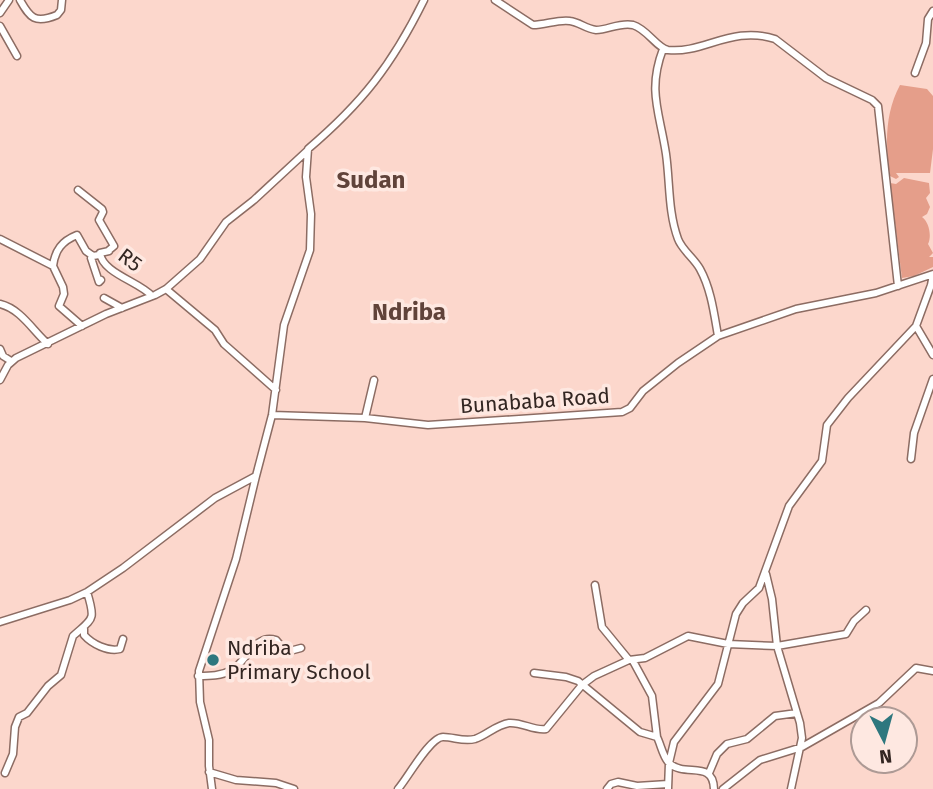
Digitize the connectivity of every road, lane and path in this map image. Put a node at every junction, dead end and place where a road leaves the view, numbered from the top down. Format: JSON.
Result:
{"nodes":[{"id":1,"x":9,"y":0,"type":"edge"},
{"id":2,"x":20,"y":0,"type":"edge"},
{"id":3,"x":62,"y":0,"type":"edge"},
{"id":4,"x":424,"y":0,"type":"edge"},
{"id":5,"x":495,"y":0,"type":"edge"},
{"id":6,"x":933,"y":11,"type":"edge"},
{"id":7,"x":0,"y":13,"type":"edge"},
{"id":8,"x":0,"y":26,"type":"edge"},
{"id":9,"x":663,"y":49,"type":"junction"},
{"id":10,"x":17,"y":56,"type":"dead end"},
{"id":11,"x":915,"y":73,"type":"dead end"},
{"id":12,"x":308,"y":149,"type":"junction"},
{"id":13,"x":78,"y":190,"type":"dead end"},
{"id":14,"x":0,"y":239,"type":"edge"},
{"id":15,"x":96,"y":256,"type":"junction"},
{"id":16,"x":53,"y":266,"type":"junction"},
{"id":17,"x":933,"y":274,"type":"edge"},
{"id":18,"x":102,"y":280,"type":"dead end"},
{"id":19,"x":898,"y":286,"type":"junction"},
{"id":20,"x":166,"y":289,"type":"junction"},
{"id":21,"x":152,"y":296,"type":"junction"},
{"id":22,"x":104,"y":298,"type":"dead end"},
{"id":23,"x":0,"y":304,"type":"edge"},
{"id":24,"x":122,"y":308,"type":"junction"},
{"id":25,"x":82,"y":326,"type":"junction"},
{"id":26,"x":916,"y":326,"type":"junction"},
{"id":27,"x":718,"y":336,"type":"junction"},
{"id":28,"x":48,"y":344,"type":"junction"},
{"id":29,"x":932,"y":350,"type":"edge"},
{"id":30,"x":1,"y":353,"type":"edge"},
{"id":31,"x":11,"y":361,"type":"junction"},
{"id":32,"x":933,"y":379,"type":"edge"},
{"id":33,"x":0,"y":380,"type":"edge"},
{"id":34,"x":374,"y":380,"type":"dead end"},
{"id":35,"x":276,"y":390,"type":"junction"},
{"id":36,"x":272,"y":415,"type":"junction"},
{"id":37,"x":365,"y":418,"type":"junction"},
{"id":38,"x":911,"y":459,"type":"dead end"},
{"id":39,"x":256,"y":476,"type":"junction"},
{"id":40,"x":765,"y":572,"type":"junction"},
{"id":41,"x":596,"y":585,"type":"dead end"},
{"id":42,"x":87,"y":592,"type":"junction"},
{"id":43,"x":866,"y":610,"type":"dead end"},
{"id":44,"x":0,"y":622,"type":"edge"},
{"id":45,"x":84,"y":629,"type":"junction"},
{"id":46,"x":123,"y":639,"type":"dead end"},
{"id":47,"x":728,"y":644,"type":"junction"},
{"id":48,"x":777,"y":646,"type":"junction"},
{"id":49,"x":301,"y":648,"type":"dead end"},
{"id":50,"x":631,"y":660,"type":"junction"},
{"id":51,"x":933,"y":671,"type":"edge"},
{"id":52,"x":534,"y":673,"type":"dead end"},
{"id":53,"x":198,"y":676,"type":"junction"},
{"id":54,"x":582,"y":685,"type":"junction"},
{"id":55,"x":797,"y":713,"type":"junction"},
{"id":56,"x":657,"y":737,"type":"junction"},
{"id":57,"x":805,"y":740,"type":"junction"},
{"id":58,"x":802,"y":747,"type":"junction"},
{"id":59,"x":669,"y":763,"type":"junction"},
{"id":60,"x":209,"y":772,"type":"junction"},
{"id":61,"x":5,"y":773,"type":"dead end"},
{"id":62,"x":709,"y":773,"type":"junction"},
{"id":63,"x":668,"y":786,"type":"edge"},
{"id":64,"x":212,"y":789,"type":"edge"},
{"id":65,"x":294,"y":789,"type":"edge"},
{"id":66,"x":398,"y":789,"type":"edge"},
{"id":67,"x":607,"y":789,"type":"edge"},
{"id":68,"x":714,"y":789,"type":"edge"},
{"id":69,"x":723,"y":789,"type":"edge"},
{"id":70,"x":791,"y":789,"type":"edge"}],
"edges":[{"from":1,"to":7,"type":"street"},
{"from":2,"to":3,"type":"street"},
{"from":4,"to":12,"type":"street"},
{"from":5,"to":9,"type":"street"},
{"from":6,"to":11,"type":"street"},
{"from":8,"to":10,"type":"street"},
{"from":9,"to":19,"type":"street"},
{"from":9,"to":27,"type":"street"},
{"from":12,"to":20,"type":"street"},
{"from":12,"to":35,"type":"street"},
{"from":13,"to":15,"type":"street","name":"R5"},
{"from":14,"to":16,"type":"street"},
{"from":15,"to":16,"type":"street"},
{"from":15,"to":18,"type":"street"},
{"from":15,"to":21,"type":"street","name":"R5"},
{"from":16,"to":25,"type":"street"},
{"from":17,"to":19,"type":"street","name":"Bunababa Road"},
{"from":17,"to":26,"type":"street"},
{"from":19,"to":27,"type":"street","name":"Bunababa Road"},
{"from":20,"to":21,"type":"street"},
{"from":20,"to":35,"type":"street"},
{"from":21,"to":24,"type":"street"},
{"from":22,"to":24,"type":"street"},
{"from":23,"to":28,"type":"street"},
{"from":24,"to":25,"type":"street"},
{"from":25,"to":28,"type":"street"},
{"from":26,"to":29,"type":"street"},
{"from":26,"to":40,"type":"street"},
{"from":27,"to":37,"type":"street","name":"Bunababa Road"},
{"from":28,"to":31,"type":"street"},
{"from":30,"to":31,"type":"street"},
{"from":31,"to":33,"type":"street"},
{"from":32,"to":38,"type":"street"},
{"from":34,"to":37,"type":"street"},
{"from":35,"to":36,"type":"street"},
{"from":36,"to":37,"type":"street","name":"Bunababa Road"},
{"from":36,"to":39,"type":"street"},
{"from":39,"to":42,"type":"street"},
{"from":39,"to":53,"type":"street"},
{"from":40,"to":47,"type":"street"},
{"from":40,"to":48,"type":"street"},
{"from":41,"to":50,"type":"street"},
{"from":42,"to":44,"type":"street"},
{"from":42,"to":45,"type":"street"},
{"from":43,"to":48,"type":"street"},
{"from":45,"to":46,"type":"street"},
{"from":45,"to":61,"type":"street"},
{"from":47,"to":48,"type":"street"},
{"from":47,"to":50,"type":"street"},
{"from":47,"to":59,"type":"street"},
{"from":48,"to":55,"type":"street"},
{"from":49,"to":53,"type":"street"},
{"from":50,"to":54,"type":"street"},
{"from":50,"to":56,"type":"street"},
{"from":51,"to":57,"type":"street"},
{"from":52,"to":54,"type":"street"},
{"from":53,"to":60,"type":"street"},
{"from":54,"to":56,"type":"street"},
{"from":54,"to":66,"type":"street"},
{"from":55,"to":57,"type":"street"},
{"from":55,"to":62,"type":"street"},
{"from":56,"to":59,"type":"street"},
{"from":57,"to":58,"type":"street"},
{"from":58,"to":69,"type":"street"},
{"from":58,"to":70,"type":"street"},
{"from":59,"to":62,"type":"street"},
{"from":59,"to":63,"type":"street"},
{"from":60,"to":64,"type":"street"},
{"from":60,"to":65,"type":"street"},
{"from":62,"to":68,"type":"street"},
{"from":63,"to":67,"type":"street"}]}
